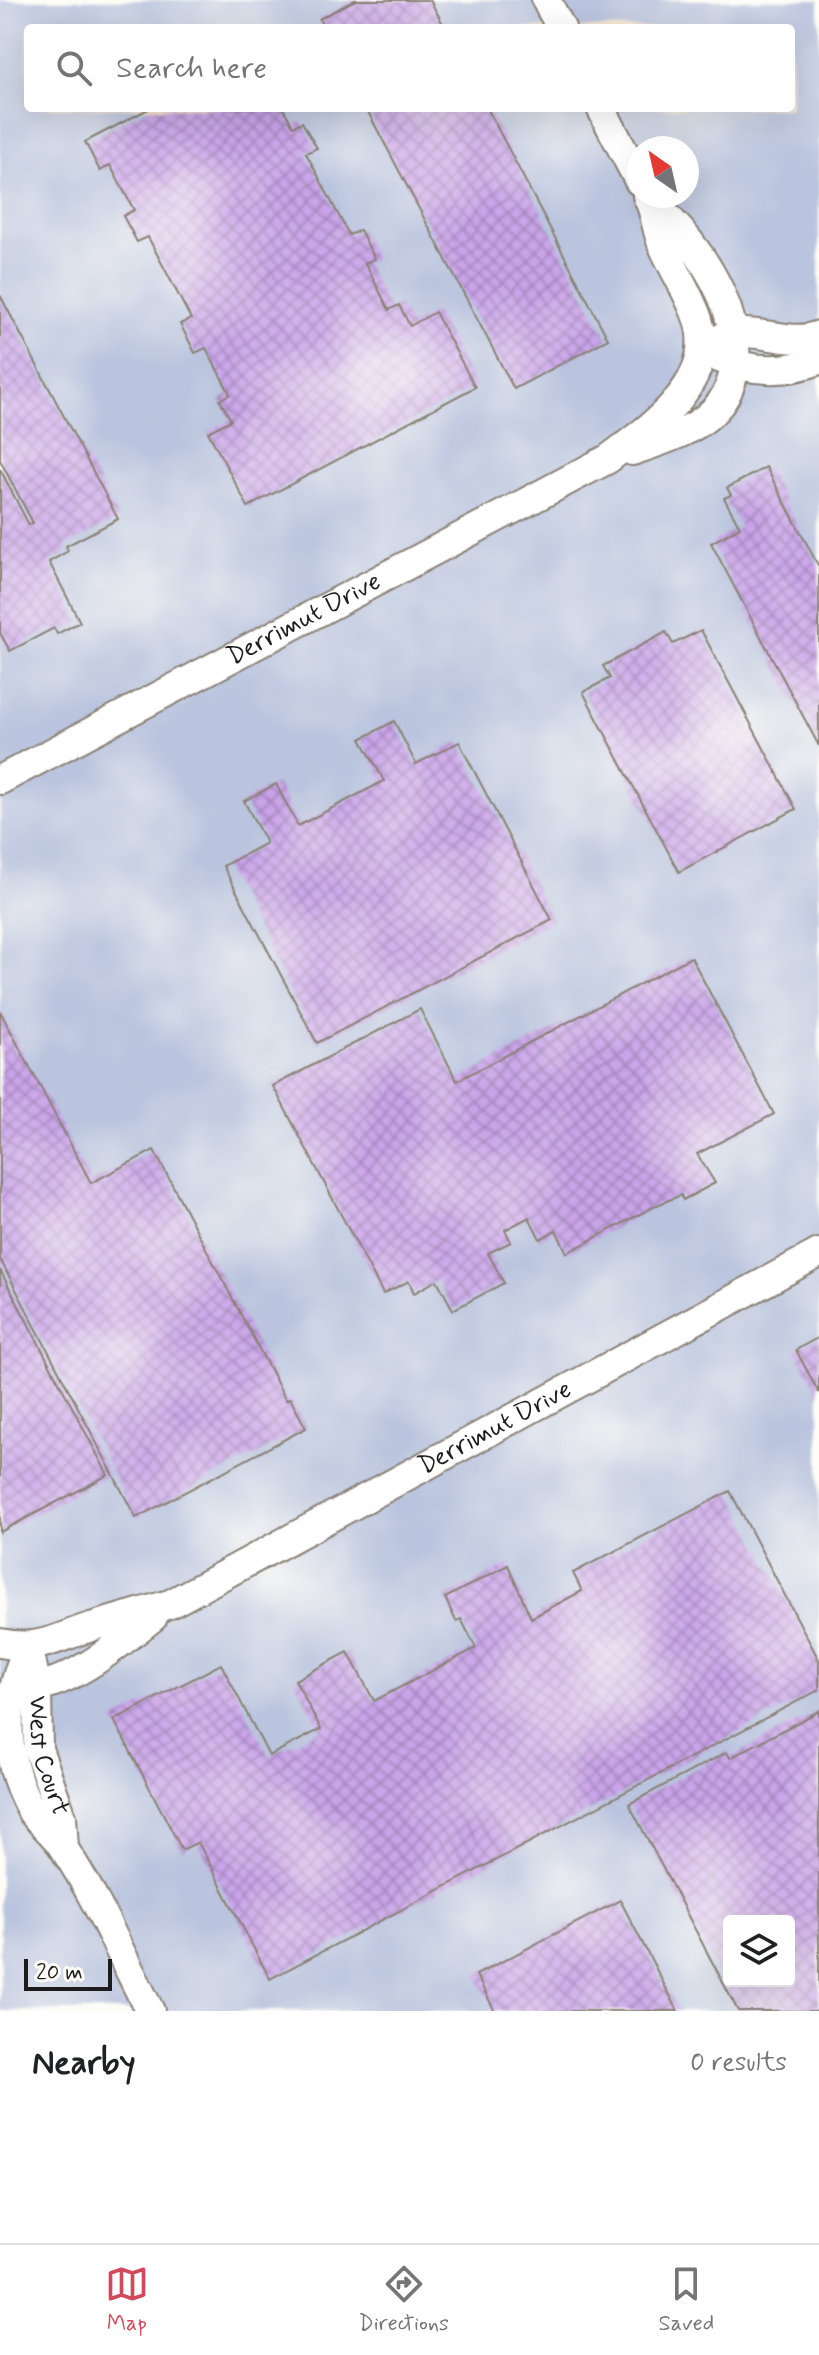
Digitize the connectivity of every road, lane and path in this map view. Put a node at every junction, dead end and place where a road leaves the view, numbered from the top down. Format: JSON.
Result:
{"nodes":[{"id":1,"x":546,"y":0,"type":"edge"},
{"id":2,"x":559,"y":24,"type":"edge"},
{"id":3,"x":603,"y":112,"type":"edge"},
{"id":4,"x":627,"y":157,"type":"edge"},
{"id":5,"x":651,"y":208,"type":"edge"},
{"id":6,"x":661,"y":208,"type":"edge"},
{"id":7,"x":735,"y":331,"type":"junction"},
{"id":8,"x":819,"y":335,"type":"edge"},
{"id":9,"x":699,"y":350,"type":"junction"},
{"id":10,"x":819,"y":360,"type":"edge"},
{"id":11,"x":733,"y":364,"type":"junction"},
{"id":12,"x":608,"y":459,"type":"junction"},
{"id":13,"x":0,"y":780,"type":"edge"},
{"id":14,"x":819,"y":1253,"type":"edge"},
{"id":15,"x":170,"y":1604,"type":"junction"},
{"id":16,"x":0,"y":1643,"type":"edge"},
{"id":17,"x":28,"y":1646,"type":"junction"},
{"id":18,"x":16,"y":1688,"type":"edge"},
{"id":19,"x":150,"y":2011,"type":"edge"}],
"edges":[{"from":1,"to":2,"type":"street"},
{"from":3,"to":4,"type":"street","name":"Derrimut Drive"},
{"from":5,"to":9,"type":"street","name":"Derrimut Drive"},
{"from":6,"to":7,"type":"street","name":"Derrimut Drive"},
{"from":7,"to":8,"type":"street"},
{"from":7,"to":9,"type":"street"},
{"from":7,"to":11,"type":"street","name":"Derrimut Drive"},
{"from":9,"to":11,"type":"street"},
{"from":9,"to":12,"type":"street","name":"Derrimut Drive"},
{"from":10,"to":11,"type":"street"},
{"from":11,"to":12,"type":"street","name":"Derrimut Drive"},
{"from":12,"to":13,"type":"street","name":"Derrimut Drive"},
{"from":14,"to":15,"type":"street","name":"Derrimut Drive"},
{"from":15,"to":17,"type":"street","name":"Derrimut Drive"},
{"from":15,"to":18,"type":"street","name":"Derrimut Drive"},
{"from":16,"to":17,"type":"street","name":"Derrimut Drive"},
{"from":17,"to":18,"type":"street","name":"West Court"},
{"from":18,"to":19,"type":"street","name":"West Court"}]}
